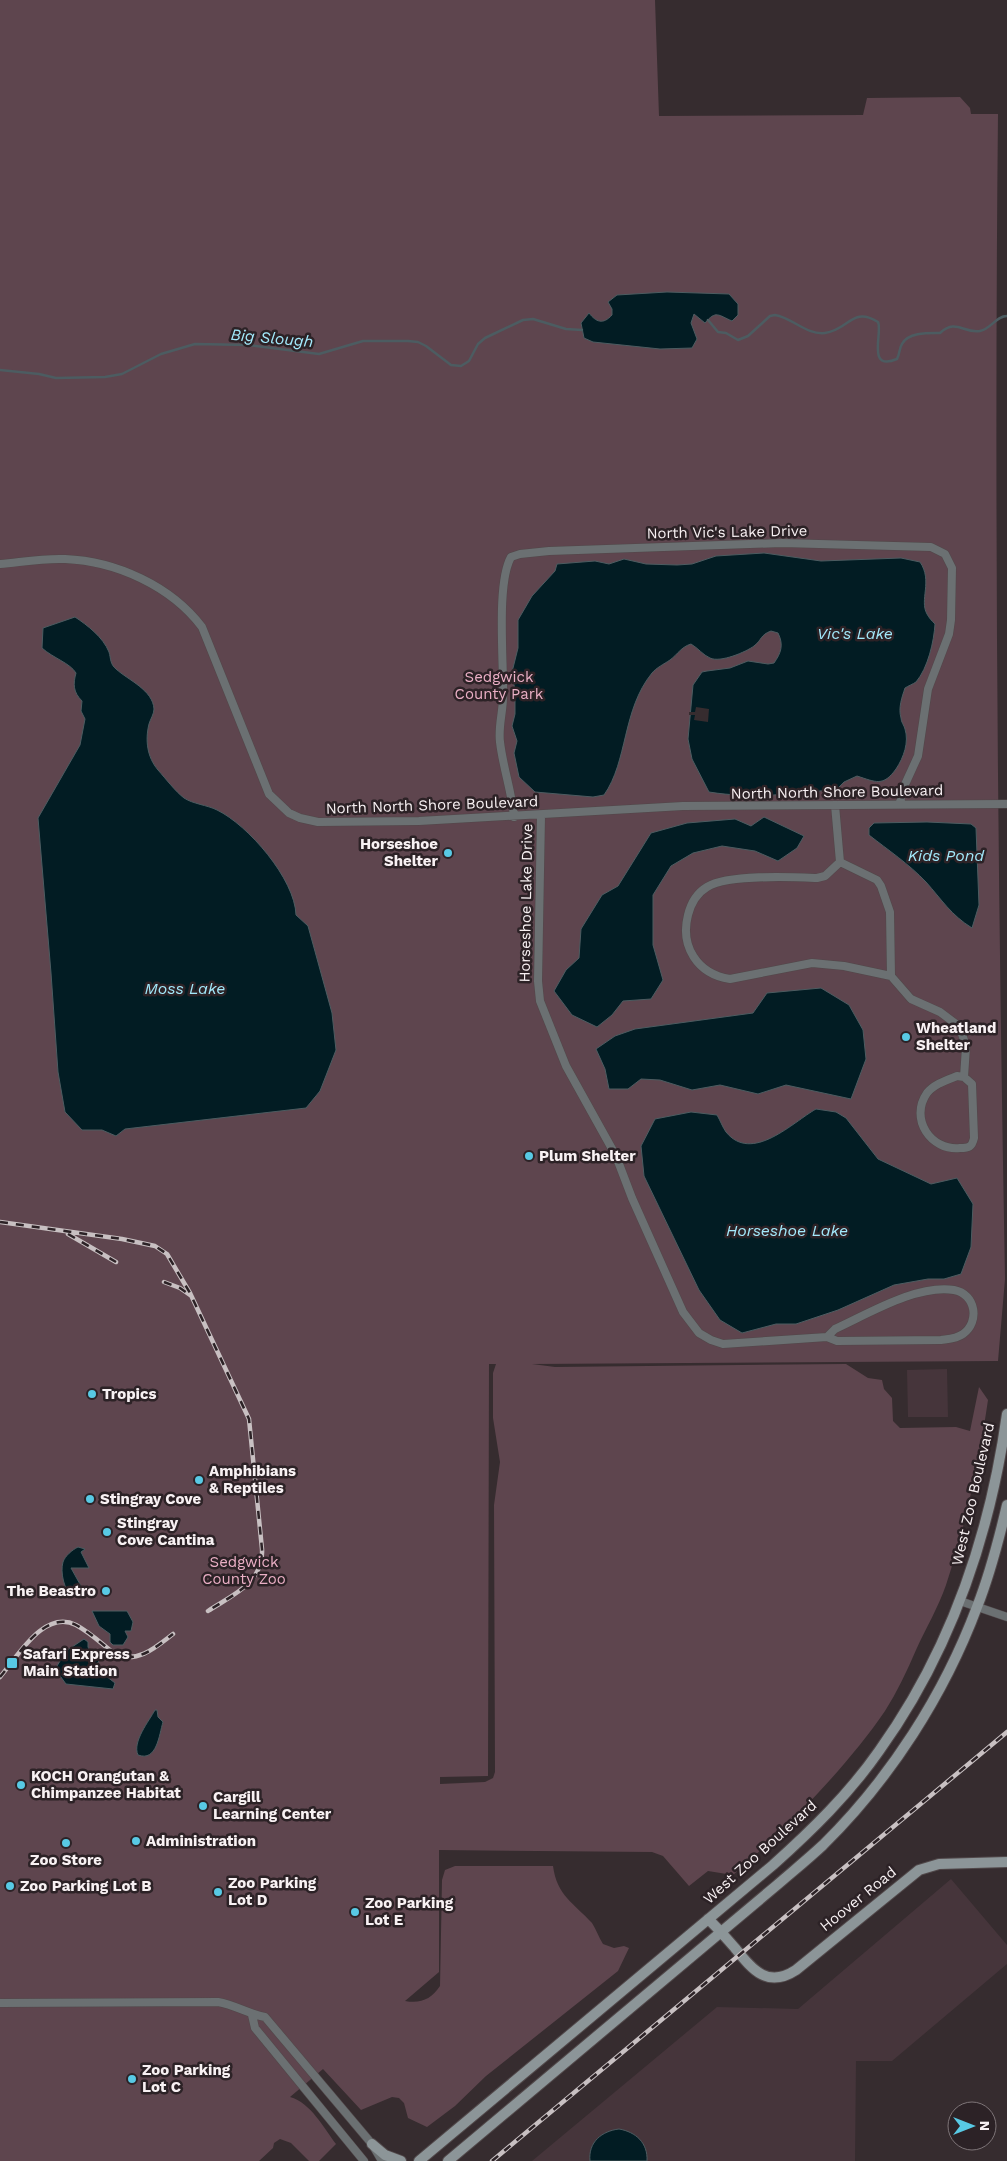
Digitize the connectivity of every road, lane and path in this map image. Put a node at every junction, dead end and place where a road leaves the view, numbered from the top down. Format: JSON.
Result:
{"nodes":[{"id":1,"x":0,"y":564,"type":"edge"},
{"id":2,"x":900,"y":804,"type":"junction"},
{"id":3,"x":1007,"y":804,"type":"edge"},
{"id":4,"x":835,"y":805,"type":"junction"},
{"id":5,"x":541,"y":816,"type":"junction"},
{"id":6,"x":514,"y":817,"type":"junction"},
{"id":7,"x":840,"y":862,"type":"junction"},
{"id":8,"x":891,"y":976,"type":"junction"},
{"id":9,"x":964,"y":1077,"type":"junction"},
{"id":10,"x":827,"y":1337,"type":"junction"},
{"id":11,"x":1007,"y":1414,"type":"edge"},
{"id":12,"x":1007,"y":1505,"type":"edge"},
{"id":13,"x":960,"y":1601,"type":"junction"},
{"id":14,"x":978,"y":1607,"type":"junction"},
{"id":15,"x":1007,"y":1617,"type":"edge"},
{"id":16,"x":1007,"y":1862,"type":"edge"},
{"id":17,"x":708,"y":1919,"type":"junction"},
{"id":18,"x":722,"y":1932,"type":"junction"},
{"id":19,"x":0,"y":2003,"type":"edge"},
{"id":20,"x":252,"y":2015,"type":"junction"},
{"id":21,"x":372,"y":2144,"type":"junction"},
{"id":22,"x":432,"y":2150,"type":"junction"},
{"id":23,"x":364,"y":2161,"type":"edge"},
{"id":24,"x":382,"y":2161,"type":"edge"},
{"id":25,"x":402,"y":2161,"type":"edge"},
{"id":26,"x":419,"y":2161,"type":"edge"},
{"id":27,"x":448,"y":2161,"type":"edge"}],
"edges":[{"from":1,"to":6,"type":"street","name":"North North Shore Boulevard"},
{"from":2,"to":3,"type":"street","name":"North North Shore Boulevard"},
{"from":2,"to":4,"type":"street","name":"North North Shore Boulevard"},
{"from":2,"to":6,"type":"street","name":"North Vic's Lake Drive"},
{"from":4,"to":5,"type":"street","name":"North North Shore Boulevard"},
{"from":4,"to":7,"type":"street"},
{"from":5,"to":6,"type":"street","name":"North North Shore Boulevard"},
{"from":5,"to":10,"type":"street","name":"Horseshoe Lake Drive"},
{"from":7,"to":8,"type":"street"},
{"from":7,"to":8,"type":"street"},
{"from":8,"to":9,"type":"street"},
{"from":9,"to":9,"type":"street"},
{"from":10,"to":10,"type":"street","name":"Horseshoe Lake Drive"},
{"from":11,"to":13,"type":"main road","name":"West Zoo Boulevard"},
{"from":12,"to":14,"type":"main road"},
{"from":13,"to":14,"type":"street"},
{"from":13,"to":17,"type":"main road","name":"West Zoo Boulevard"},
{"from":14,"to":15,"type":"street"},
{"from":14,"to":18,"type":"main road"},
{"from":16,"to":18,"type":"main road","name":"Hoover Road"},
{"from":17,"to":18,"type":"main road","name":"Hoover Road"},
{"from":17,"to":22,"type":"main road","name":"West Zoo Boulevard"},
{"from":18,"to":27,"type":"main road"},
{"from":19,"to":20,"type":"street"},
{"from":20,"to":21,"type":"street"},
{"from":20,"to":23,"type":"street"},
{"from":21,"to":24,"type":"street"},
{"from":21,"to":25,"type":"main road"},
{"from":22,"to":25,"type":"main road"},
{"from":22,"to":26,"type":"main road","name":"West Zoo Boulevard"}]}
